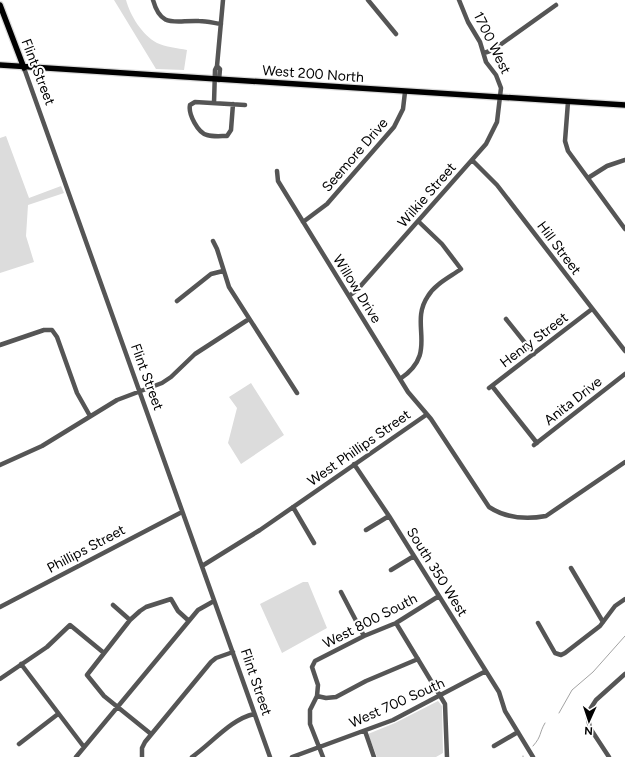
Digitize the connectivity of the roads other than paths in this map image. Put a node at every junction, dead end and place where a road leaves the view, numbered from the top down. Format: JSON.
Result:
{"nodes":[{"id":1,"x":153,"y":0,"type":"edge"},
{"id":2,"x":223,"y":0,"type":"edge"},
{"id":3,"x":368,"y":0,"type":"edge"},
{"id":4,"x":459,"y":0,"type":"edge"},
{"id":5,"x":0,"y":5,"type":"edge"},
{"id":6,"x":556,"y":5,"type":"dead end"},
{"id":7,"x":221,"y":24,"type":"junction"},
{"id":8,"x":396,"y":34,"type":"dead end"},
{"id":9,"x":484,"y":53,"type":"junction"},
{"id":10,"x":0,"y":65,"type":"edge"},
{"id":11,"x":24,"y":68,"type":"junction"},
{"id":12,"x":217,"y":80,"type":"junction"},
{"id":13,"x":405,"y":92,"type":"junction"},
{"id":14,"x":501,"y":98,"type":"junction"},
{"id":15,"x":568,"y":102,"type":"junction"},
{"id":16,"x":214,"y":103,"type":"junction"},
{"id":17,"x":233,"y":104,"type":"junction"},
{"id":18,"x":245,"y":105,"type":"dead end"},
{"id":19,"x":625,"y":105,"type":"edge"},
{"id":20,"x":472,"y":160,"type":"junction"},
{"id":21,"x":625,"y":160,"type":"edge"},
{"id":22,"x":277,"y":171,"type":"dead end"},
{"id":23,"x":588,"y":178,"type":"junction"},
{"id":24,"x":303,"y":222,"type":"junction"},
{"id":25,"x":418,"y":222,"type":"junction"},
{"id":26,"x":625,"y":229,"type":"edge"},
{"id":27,"x":213,"y":241,"type":"dead end"},
{"id":28,"x":223,"y":271,"type":"junction"},
{"id":29,"x":349,"y":296,"type":"junction"},
{"id":30,"x":177,"y":301,"type":"dead end"},
{"id":31,"x":592,"y":309,"type":"junction"},
{"id":32,"x":249,"y":319,"type":"junction"},
{"id":33,"x":506,"y":319,"type":"dead end"},
{"id":34,"x":0,"y":345,"type":"edge"},
{"id":35,"x":625,"y":351,"type":"edge"},
{"id":36,"x":534,"y":354,"type":"junction"},
{"id":37,"x":625,"y":374,"type":"edge"},
{"id":38,"x":400,"y":378,"type":"junction"},
{"id":39,"x":140,"y":392,"type":"junction"},
{"id":40,"x":297,"y":393,"type":"dead end"},
{"id":41,"x":426,"y":415,"type":"junction"},
{"id":42,"x":90,"y":416,"type":"junction"},
{"id":43,"x":522,"y":424,"type":"joint"},
{"id":44,"x":625,"y":462,"type":"edge"},
{"id":45,"x":354,"y":464,"type":"junction"},
{"id":46,"x":0,"y":465,"type":"edge"},
{"id":47,"x":293,"y":507,"type":"junction"},
{"id":48,"x":182,"y":512,"type":"junction"},
{"id":49,"x":389,"y":516,"type":"junction"},
{"id":50,"x":366,"y":530,"type":"dead end"},
{"id":51,"x":314,"y":543,"type":"dead end"},
{"id":52,"x":414,"y":556,"type":"junction"},
{"id":53,"x":202,"y":566,"type":"junction"},
{"id":54,"x":571,"y":568,"type":"dead end"},
{"id":55,"x":391,"y":570,"type":"dead end"},
{"id":56,"x":341,"y":592,"type":"dead end"},
{"id":57,"x":439,"y":596,"type":"junction"},
{"id":58,"x":623,"y":600,"type":"edge"},
{"id":59,"x":214,"y":601,"type":"junction"},
{"id":60,"x":113,"y":604,"type":"dead end"},
{"id":61,"x":0,"y":607,"type":"edge"},
{"id":62,"x":130,"y":620,"type":"junction"},
{"id":63,"x":189,"y":621,"type":"junction"},
{"id":64,"x":603,"y":622,"type":"junction"},
{"id":65,"x":396,"y":623,"type":"junction"},
{"id":66,"x":538,"y":623,"type":"dead end"},
{"id":67,"x":364,"y":636,"type":"junction"},
{"id":68,"x":233,"y":652,"type":"junction"},
{"id":69,"x":104,"y":653,"type":"junction"},
{"id":70,"x":418,"y":659,"type":"junction"},
{"id":71,"x":21,"y":664,"type":"junction"},
{"id":72,"x":486,"y":671,"type":"junction"},
{"id":73,"x":625,"y":674,"type":"edge"},
{"id":74,"x":0,"y":679,"type":"edge"},
{"id":75,"x":317,"y":696,"type":"junction"},
{"id":76,"x":441,"y":696,"type":"junction"},
{"id":77,"x":118,"y":707,"type":"junction"},
{"id":78,"x":58,"y":714,"type":"junction"},
{"id":79,"x":254,"y":714,"type":"junction"},
{"id":80,"x":365,"y":731,"type":"junction"},
{"id":81,"x":518,"y":732,"type":"junction"},
{"id":82,"x":151,"y":734,"type":"junction"},
{"id":83,"x":19,"y":744,"type":"dead end"},
{"id":84,"x":494,"y":746,"type":"dead end"},
{"id":85,"x":84,"y":747,"type":"junction"},
{"id":86,"x":319,"y":748,"type":"junction"},
{"id":87,"x":195,"y":756,"type":"edge"},
{"id":88,"x":76,"y":757,"type":"edge"},
{"id":89,"x":142,"y":757,"type":"edge"},
{"id":90,"x":270,"y":757,"type":"edge"},
{"id":91,"x":292,"y":757,"type":"edge"},
{"id":92,"x":323,"y":757,"type":"edge"},
{"id":93,"x":374,"y":757,"type":"edge"},
{"id":94,"x":447,"y":757,"type":"edge"},
{"id":95,"x":533,"y":757,"type":"edge"},
{"id":96,"x":609,"y":757,"type":"edge"}],
"edges":[{"from":1,"to":7,"type":"street"},
{"from":2,"to":7,"type":"street"},
{"from":3,"to":8,"type":"street"},
{"from":4,"to":9,"type":"street","name":"1700 West"},
{"from":5,"to":11,"type":"main road","name":"Flint Street"},
{"from":6,"to":9,"type":"street"},
{"from":7,"to":12,"type":"street"},
{"from":9,"to":14,"type":"street","name":"1700 West"},
{"from":10,"to":11,"type":"main road","name":"West 200 North"},
{"from":11,"to":12,"type":"main road","name":"West 200 North"},
{"from":11,"to":39,"type":"street","name":"Flint Street"},
{"from":12,"to":13,"type":"main road","name":"West 200 North"},
{"from":12,"to":16,"type":"street"},
{"from":13,"to":14,"type":"main road","name":"West 200 North"},
{"from":13,"to":24,"type":"street","name":"Seemore Drive"},
{"from":14,"to":15,"type":"main road","name":"West 200 North"},
{"from":14,"to":20,"type":"street","name":"Wilkie Street"},
{"from":15,"to":19,"type":"main road","name":"West 200 North"},
{"from":15,"to":23,"type":"street"},
{"from":16,"to":17,"type":"street"},
{"from":16,"to":17,"type":"street"},
{"from":17,"to":18,"type":"street"},
{"from":20,"to":25,"type":"street","name":"Wilkie Street"},
{"from":20,"to":31,"type":"street","name":"Hill Street"},
{"from":21,"to":23,"type":"street"},
{"from":22,"to":24,"type":"street","name":"Willow Drive"},
{"from":23,"to":26,"type":"street"},
{"from":24,"to":29,"type":"street","name":"Willow Drive"},
{"from":25,"to":29,"type":"street","name":"Wilkie Street"},
{"from":25,"to":38,"type":"street"},
{"from":27,"to":28,"type":"street"},
{"from":28,"to":30,"type":"street"},
{"from":28,"to":32,"type":"street"},
{"from":29,"to":38,"type":"street","name":"Willow Drive"},
{"from":31,"to":35,"type":"street","name":"Hill Street"},
{"from":31,"to":36,"type":"street","name":"Henry Street"},
{"from":32,"to":39,"type":"street"},
{"from":32,"to":40,"type":"street"},
{"from":33,"to":36,"type":"street"},
{"from":34,"to":42,"type":"street"},
{"from":36,"to":43,"type":"street","name":"Henry Street"},
{"from":37,"to":43,"type":"street","name":"Anita Drive"},
{"from":38,"to":41,"type":"street","name":"Willow Drive"},
{"from":39,"to":42,"type":"street"},
{"from":39,"to":48,"type":"street","name":"Flint Street"},
{"from":41,"to":44,"type":"street","name":"West Phillips Street"},
{"from":41,"to":45,"type":"street","name":"West Phillips Street"},
{"from":42,"to":46,"type":"street"},
{"from":45,"to":47,"type":"street","name":"West Phillips Street"},
{"from":45,"to":49,"type":"street","name":"South 350 West"},
{"from":47,"to":51,"type":"street"},
{"from":47,"to":53,"type":"street","name":"West Phillips Street"},
{"from":48,"to":53,"type":"street","name":"Flint Street"},
{"from":48,"to":61,"type":"street","name":"Phillips Street"},
{"from":49,"to":50,"type":"street"},
{"from":49,"to":52,"type":"street","name":"South 350 West"},
{"from":52,"to":55,"type":"street"},
{"from":52,"to":57,"type":"street","name":"South 350 West"},
{"from":53,"to":59,"type":"street","name":"Flint Street"},
{"from":54,"to":64,"type":"street"},
{"from":56,"to":67,"type":"street"},
{"from":57,"to":65,"type":"street","name":"West 800 South"},
{"from":57,"to":72,"type":"street","name":"South 350 West"},
{"from":58,"to":64,"type":"street"},
{"from":59,"to":63,"type":"street"},
{"from":59,"to":68,"type":"street","name":"Flint Street"},
{"from":60,"to":62,"type":"street"},
{"from":62,"to":63,"type":"street"},
{"from":62,"to":69,"type":"street"},
{"from":63,"to":77,"type":"street"},
{"from":64,"to":66,"type":"street"},
{"from":65,"to":67,"type":"street","name":"West 800 South"},
{"from":65,"to":70,"type":"street"},
{"from":67,"to":75,"type":"street","name":"West 800 South"},
{"from":68,"to":79,"type":"street","name":"Flint Street"},
{"from":68,"to":82,"type":"street"},
{"from":69,"to":71,"type":"street"},
{"from":69,"to":77,"type":"street"},
{"from":70,"to":75,"type":"street"},
{"from":70,"to":76,"type":"street"},
{"from":71,"to":74,"type":"street"},
{"from":71,"to":78,"type":"street"},
{"from":72,"to":76,"type":"street","name":"West 700 South"},
{"from":72,"to":81,"type":"street","name":"South 350 West"},
{"from":73,"to":96,"type":"street"},
{"from":75,"to":86,"type":"street"},
{"from":76,"to":80,"type":"street","name":"West 700 South"},
{"from":76,"to":94,"type":"street"},
{"from":77,"to":82,"type":"street"},
{"from":77,"to":85,"type":"street"},
{"from":78,"to":83,"type":"street"},
{"from":78,"to":85,"type":"street"},
{"from":79,"to":87,"type":"street"},
{"from":79,"to":90,"type":"street","name":"Flint Street"},
{"from":80,"to":86,"type":"street","name":"West 700 South"},
{"from":80,"to":93,"type":"street"},
{"from":81,"to":84,"type":"street"},
{"from":81,"to":95,"type":"street","name":"South 350 West"},
{"from":82,"to":89,"type":"street"},
{"from":85,"to":88,"type":"street"},
{"from":86,"to":91,"type":"street","name":"West 700 South"},
{"from":86,"to":92,"type":"street"}]}
